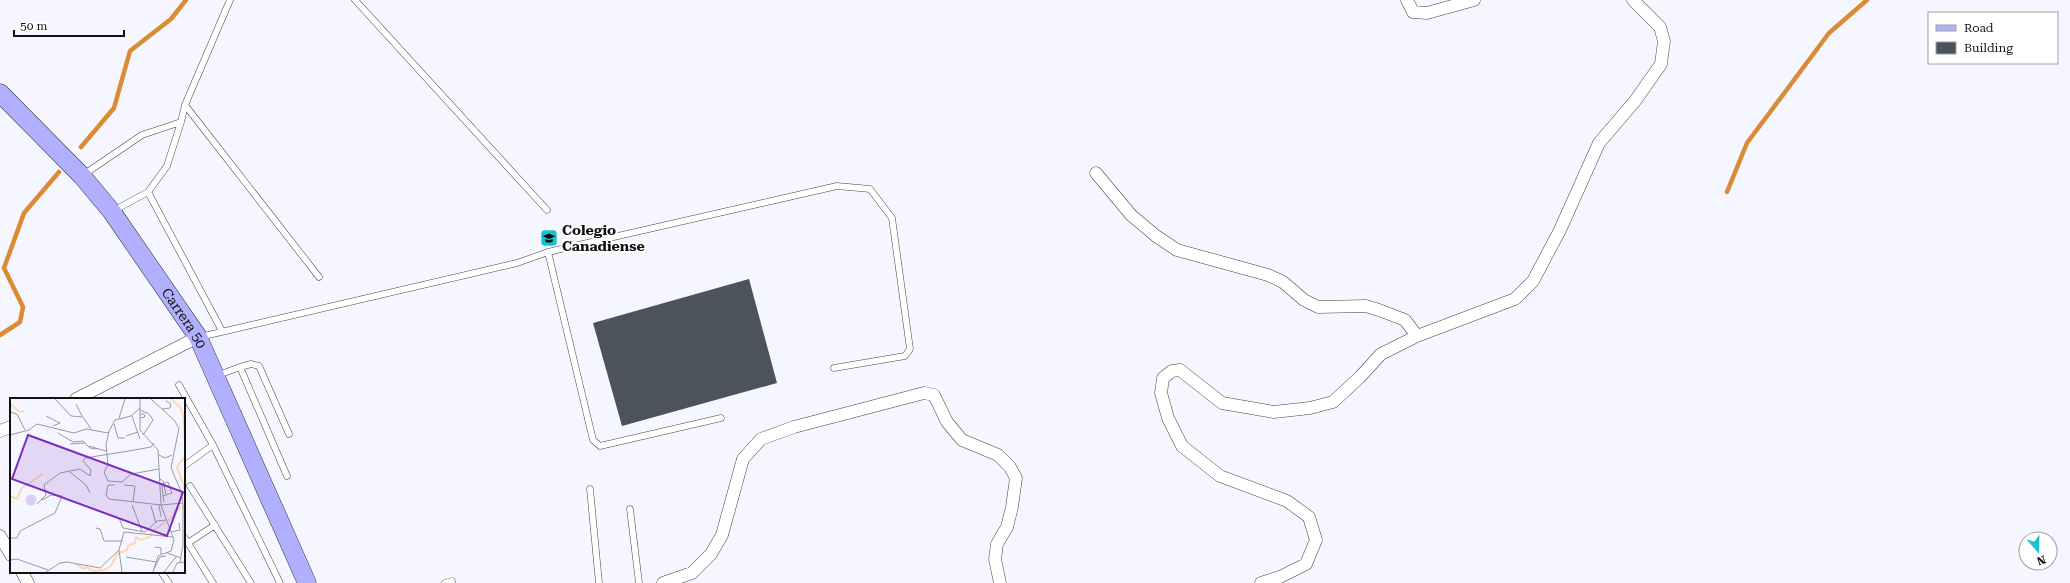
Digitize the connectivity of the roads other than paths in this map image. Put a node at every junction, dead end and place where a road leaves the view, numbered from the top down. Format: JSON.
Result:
{"nodes":[{"id":1,"x":230,"y":0,"type":"edge"},
{"id":2,"x":355,"y":0,"type":"edge"},
{"id":3,"x":1407,"y":0,"type":"edge"},
{"id":4,"x":1474,"y":0,"type":"edge"},
{"id":5,"x":1634,"y":0,"type":"edge"},
{"id":6,"x":0,"y":93,"type":"edge"},
{"id":7,"x":185,"y":105,"type":"junction"},
{"id":8,"x":181,"y":122,"type":"junction"},
{"id":9,"x":1096,"y":173,"type":"dead end"},
{"id":10,"x":82,"y":176,"type":"junction"},
{"id":11,"x":148,"y":192,"type":"junction"},
{"id":12,"x":547,"y":210,"type":"dead end"},
{"id":13,"x":112,"y":212,"type":"junction"},
{"id":14,"x":548,"y":252,"type":"junction"},
{"id":15,"x":319,"y":277,"type":"dead end"},
{"id":16,"x":222,"y":332,"type":"junction"},
{"id":17,"x":1417,"y":336,"type":"junction"},
{"id":18,"x":198,"y":337,"type":"junction"},
{"id":19,"x":240,"y":367,"type":"junction"},
{"id":20,"x":834,"y":368,"type":"dead end"},
{"id":21,"x":216,"y":376,"type":"junction"},
{"id":22,"x":179,"y":385,"type":"dead end"},
{"id":23,"x":78,"y":398,"type":"edge"},
{"id":24,"x":721,"y":418,"type":"dead end"},
{"id":25,"x":10,"y":427,"type":"edge"},
{"id":26,"x":0,"y":431,"type":"edge"},
{"id":27,"x":289,"y":434,"type":"dead end"},
{"id":28,"x":213,"y":445,"type":"junction"},
{"id":29,"x":185,"y":465,"type":"edge"},
{"id":30,"x":287,"y":476,"type":"dead end"},
{"id":31,"x":190,"y":486,"type":"dead end"},
{"id":32,"x":590,"y":489,"type":"dead end"},
{"id":33,"x":630,"y":509,"type":"dead end"},
{"id":34,"x":215,"y":525,"type":"junction"},
{"id":35,"x":0,"y":536,"type":"edge"},
{"id":36,"x":186,"y":540,"type":"edge"},
{"id":37,"x":10,"y":553,"type":"edge"},
{"id":38,"x":23,"y":573,"type":"edge"},
{"id":39,"x":162,"y":573,"type":"edge"},
{"id":40,"x":452,"y":581,"type":"dead end"},
{"id":41,"x":28,"y":583,"type":"edge"},
{"id":42,"x":169,"y":583,"type":"edge"},
{"id":43,"x":213,"y":583,"type":"edge"},
{"id":44,"x":251,"y":583,"type":"edge"},
{"id":45,"x":280,"y":583,"type":"edge"},
{"id":46,"x":307,"y":583,"type":"edge"},
{"id":47,"x":445,"y":583,"type":"edge"},
{"id":48,"x":599,"y":583,"type":"edge"},
{"id":49,"x":639,"y":583,"type":"edge"},
{"id":50,"x":663,"y":583,"type":"edge"},
{"id":51,"x":1000,"y":583,"type":"edge"},
{"id":52,"x":1261,"y":583,"type":"edge"}],
"edges":[{"from":1,"to":7,"type":"lane"},
{"from":2,"to":12,"type":"lane"},
{"from":3,"to":4,"type":"street"},
{"from":5,"to":17,"type":"street"},
{"from":6,"to":10,"type":"main road","name":"Carrera 50"},
{"from":7,"to":8,"type":"lane"},
{"from":7,"to":15,"type":"lane"},
{"from":8,"to":10,"type":"lane"},
{"from":8,"to":11,"type":"lane"},
{"from":9,"to":17,"type":"street"},
{"from":10,"to":13,"type":"main road","name":"Carrera 50"},
{"from":11,"to":13,"type":"lane"},
{"from":11,"to":16,"type":"lane"},
{"from":13,"to":18,"type":"main road","name":"Carrera 50"},
{"from":14,"to":16,"type":"lane"},
{"from":14,"to":20,"type":"lane"},
{"from":14,"to":24,"type":"lane"},
{"from":16,"to":18,"type":"lane"},
{"from":17,"to":52,"type":"street"},
{"from":18,"to":21,"type":"main road","name":"Carrera 50"},
{"from":18,"to":23,"type":"street"},
{"from":19,"to":21,"type":"lane"},
{"from":19,"to":27,"type":"lane"},
{"from":19,"to":30,"type":"lane"},
{"from":21,"to":46,"type":"main road","name":"Carrera 50"},
{"from":22,"to":28,"type":"lane"},
{"from":25,"to":26,"type":"street"},
{"from":28,"to":29,"type":"lane"},
{"from":28,"to":45,"type":"lane"},
{"from":31,"to":34,"type":"lane"},
{"from":32,"to":48,"type":"lane"},
{"from":33,"to":49,"type":"lane"},
{"from":34,"to":36,"type":"lane"},
{"from":34,"to":44,"type":"lane"},
{"from":35,"to":37,"type":"street"},
{"from":36,"to":43,"type":"lane"},
{"from":38,"to":41,"type":"street"},
{"from":39,"to":42,"type":"lane"},
{"from":40,"to":47,"type":"lane"},
{"from":50,"to":51,"type":"street"}]}
